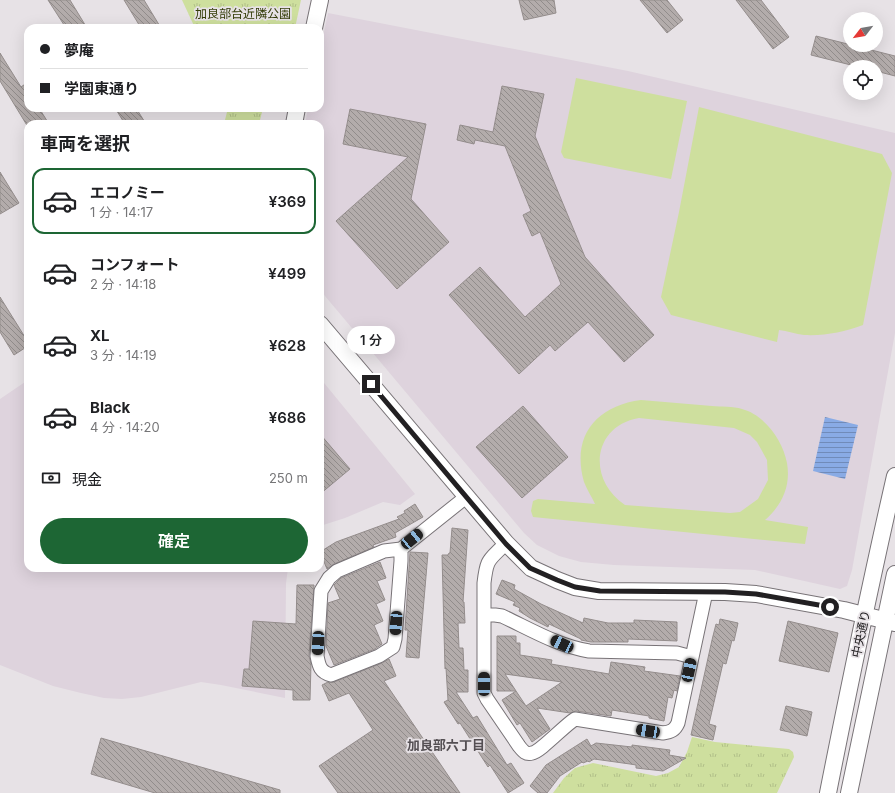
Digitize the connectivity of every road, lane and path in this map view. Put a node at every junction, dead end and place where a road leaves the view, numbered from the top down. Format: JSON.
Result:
{"nodes":[{"id":1,"x":320,"y":0,"type":"edge"},
{"id":2,"x":315,"y":24,"type":"edge"},
{"id":3,"x":324,"y":329,"type":"edge"},
{"id":4,"x":895,"y":476,"type":"edge"},
{"id":5,"x":466,"y":497,"type":"junction"},
{"id":6,"x":506,"y":544,"type":"junction"},
{"id":7,"x":400,"y":549,"type":"junction"},
{"id":8,"x":895,"y":574,"type":"edge"},
{"id":9,"x":706,"y":592,"type":"junction"},
{"id":10,"x":484,"y":615,"type":"junction"},
{"id":11,"x":865,"y":616,"type":"junction"},
{"id":12,"x":890,"y":622,"type":"edge"},
{"id":13,"x":692,"y":657,"type":"junction"},
{"id":14,"x":828,"y":793,"type":"edge"},
{"id":15,"x":848,"y":793,"type":"edge"}],
"edges":[{"from":1,"to":2,"type":"street"},
{"from":3,"to":5,"type":"street"},
{"from":4,"to":11,"type":"street","name":"中央通り"},
{"from":5,"to":6,"type":"street"},
{"from":5,"to":7,"type":"street"},
{"from":6,"to":9,"type":"street"},
{"from":6,"to":10,"type":"street"},
{"from":7,"to":7,"type":"street"},
{"from":8,"to":12,"type":"street","name":"中央通り"},
{"from":9,"to":11,"type":"street"},
{"from":9,"to":13,"type":"street"},
{"from":10,"to":13,"type":"street"},
{"from":10,"to":13,"type":"street"},
{"from":11,"to":12,"type":"street"},
{"from":11,"to":14,"type":"street","name":"中央通り"},
{"from":12,"to":15,"type":"street","name":"中央通り"}]}
